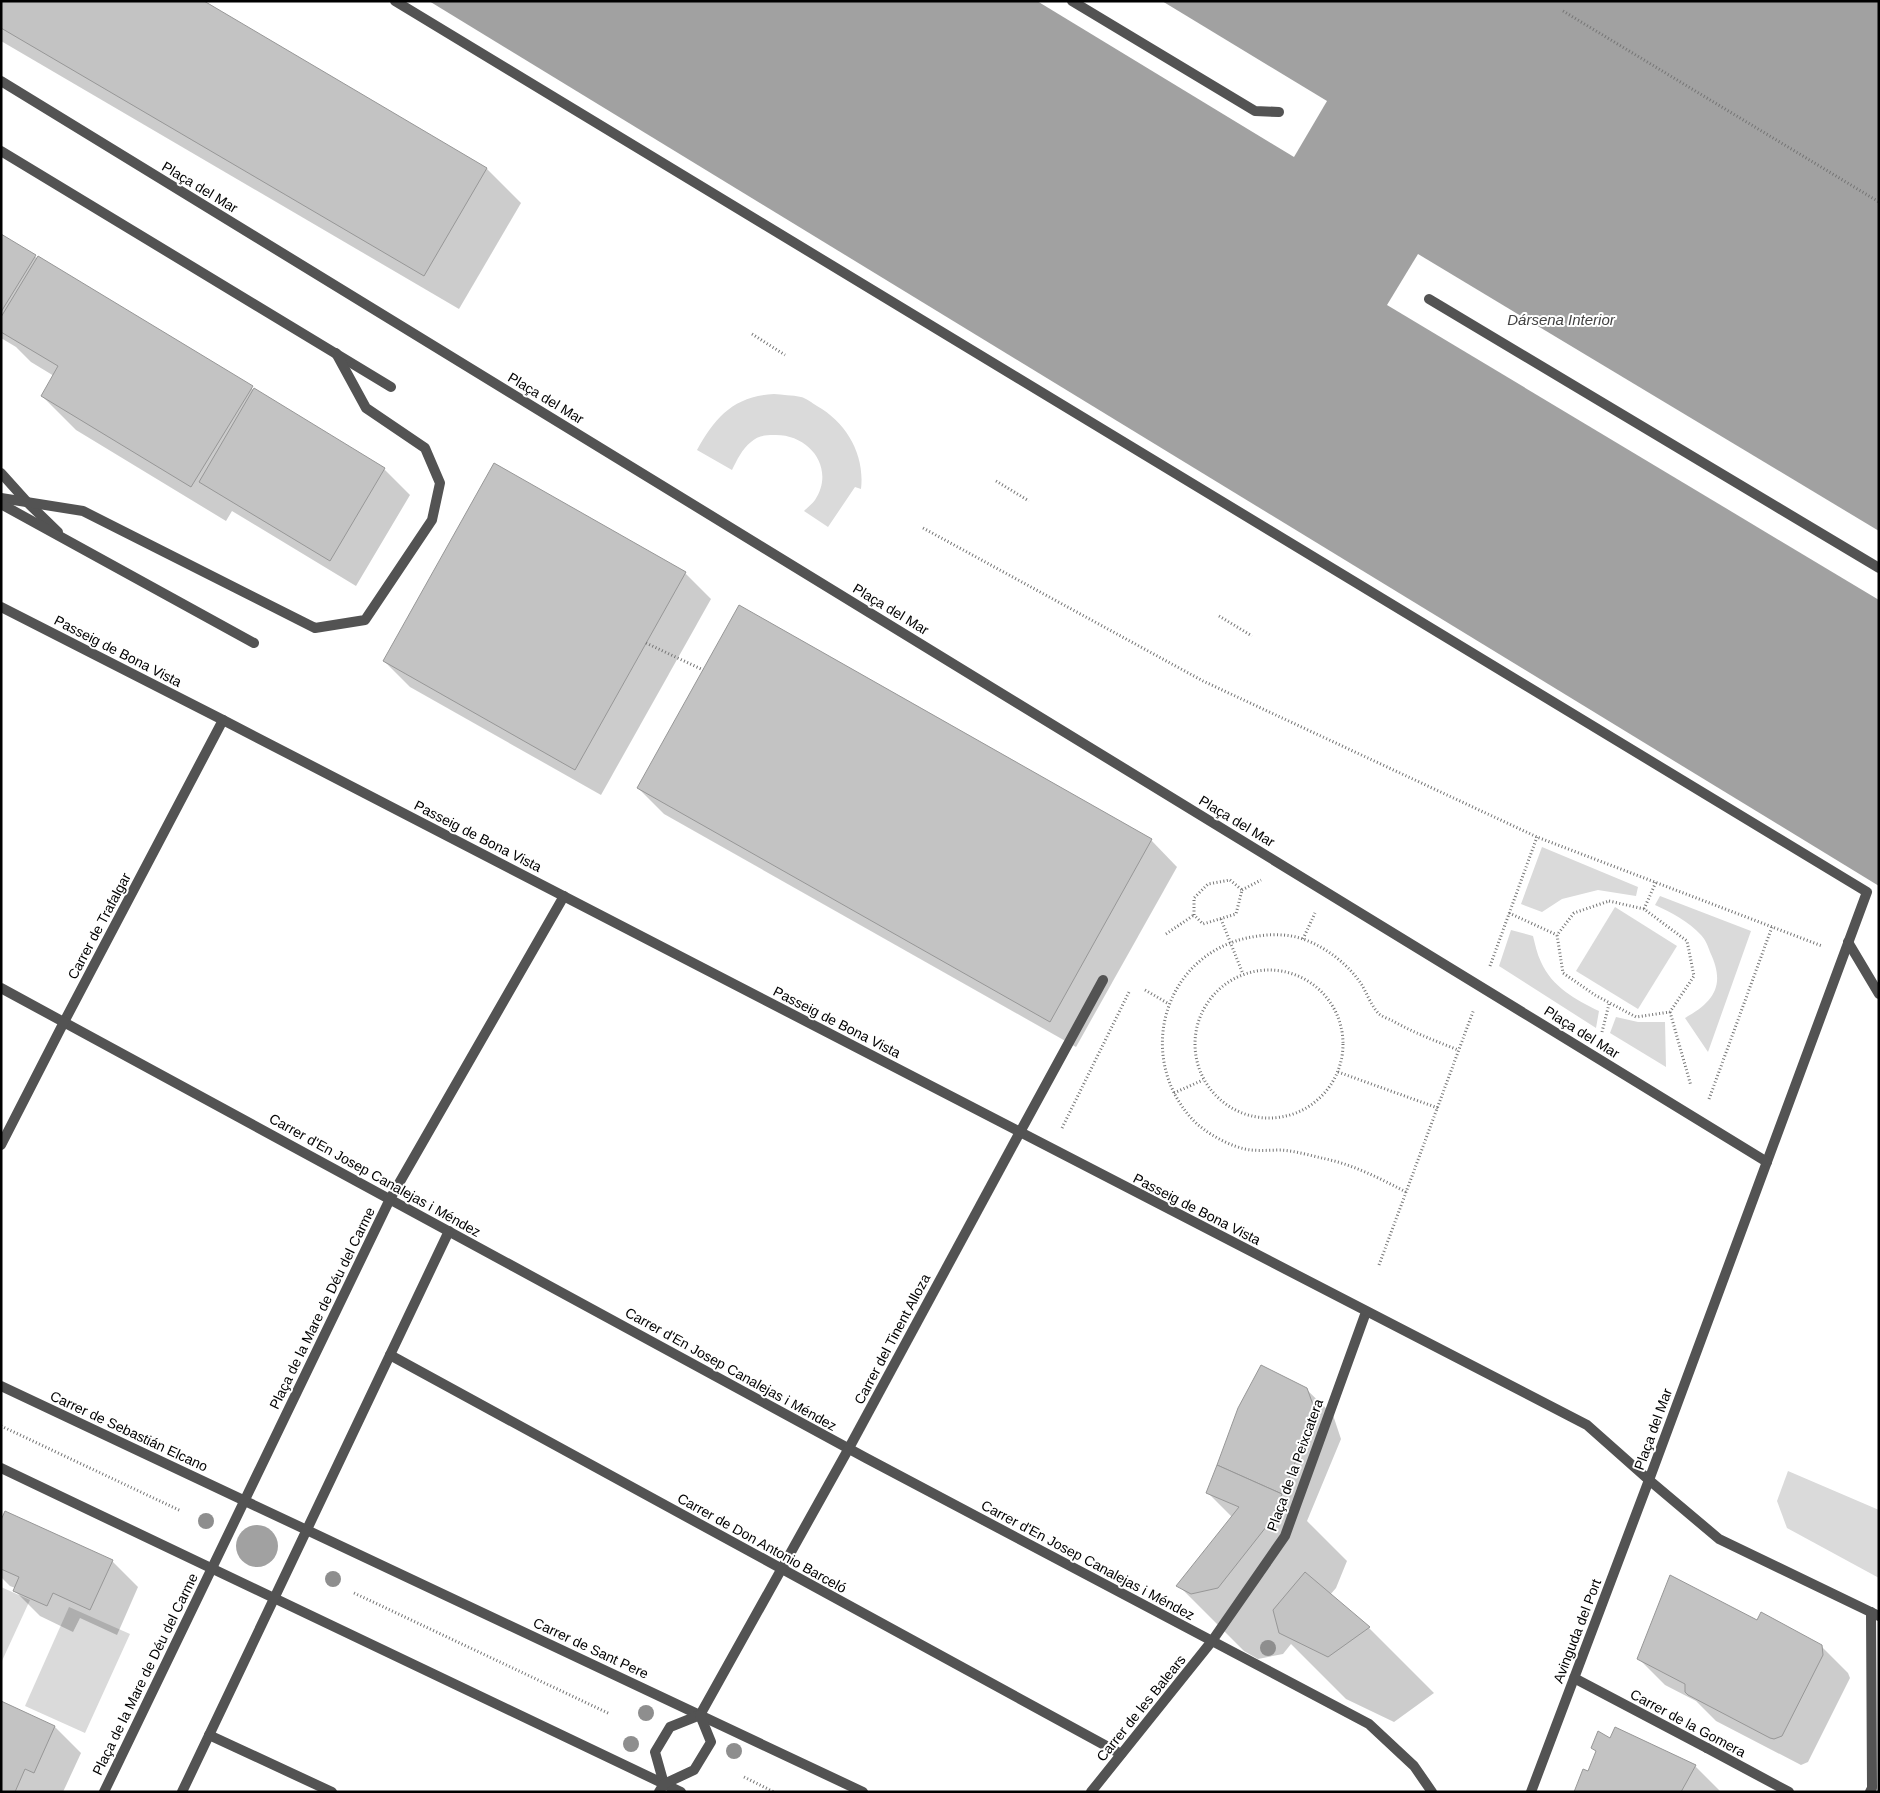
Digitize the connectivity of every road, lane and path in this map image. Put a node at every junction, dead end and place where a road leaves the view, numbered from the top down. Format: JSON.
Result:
{"nodes":[{"id":1,"x":394,"y":1,"type":"edge"},
{"id":2,"x":1072,"y":1,"type":"edge"},
{"id":3,"x":1563,"y":12,"type":"dead end"},
{"id":4,"x":1,"y":81,"type":"edge"},
{"id":5,"x":1279,"y":112,"type":"dead end"},
{"id":6,"x":1,"y":151,"type":"edge"},
{"id":7,"x":1879,"y":202,"type":"edge"},
{"id":8,"x":1430,"y":299,"type":"dead end"},
{"id":9,"x":752,"y":334,"type":"dead end"},
{"id":10,"x":336,"y":353,"type":"junction"},
{"id":11,"x":785,"y":355,"type":"dead end"},
{"id":12,"x":391,"y":387,"type":"dead end"},
{"id":13,"x":1,"y":473,"type":"edge"},
{"id":14,"x":996,"y":482,"type":"dead end"},
{"id":15,"x":1,"y":498,"type":"edge"},
{"id":16,"x":1028,"y":501,"type":"dead end"},
{"id":17,"x":28,"y":503,"type":"junction"},
{"id":18,"x":1,"y":504,"type":"edge"},
{"id":19,"x":923,"y":528,"type":"dead end"},
{"id":20,"x":69,"y":542,"type":"junction"},
{"id":21,"x":1879,"y":568,"type":"edge"},
{"id":22,"x":1,"y":607,"type":"edge"},
{"id":23,"x":1219,"y":616,"type":"dead end"},
{"id":24,"x":1252,"y":636,"type":"dead end"},
{"id":25,"x":254,"y":643,"type":"dead end"},
{"id":26,"x":646,"y":643,"type":"dead end"},
{"id":27,"x":703,"y":670,"type":"dead end"},
{"id":28,"x":223,"y":720,"type":"junction"},
{"id":29,"x":1537,"y":837,"type":"junction"},
{"id":30,"x":1262,"y":880,"type":"dead end"},
{"id":31,"x":1656,"y":882,"type":"junction"},
{"id":32,"x":1242,"y":890,"type":"junction"},
{"id":33,"x":564,"y":896,"type":"junction"},
{"id":34,"x":1318,"y":907,"type":"dead end"},
{"id":35,"x":1644,"y":909,"type":"junction"},
{"id":36,"x":1509,"y":913,"type":"junction"},
{"id":37,"x":1194,"y":915,"type":"junction"},
{"id":38,"x":1222,"y":919,"type":"junction"},
{"id":39,"x":1772,"y":927,"type":"junction"},
{"id":40,"x":1166,"y":934,"type":"dead end"},
{"id":41,"x":1557,"y":935,"type":"junction"},
{"id":42,"x":1303,"y":939,"type":"junction"},
{"id":43,"x":1231,"y":942,"type":"junction"},
{"id":44,"x":1848,"y":942,"type":"junction"},
{"id":45,"x":1844,"y":954,"type":"junction"},
{"id":46,"x":1243,"y":974,"type":"junction"},
{"id":47,"x":1104,"y":980,"type":"dead end"},
{"id":48,"x":1482,"y":987,"type":"junction"},
{"id":49,"x":1,"y":988,"type":"edge"},
{"id":50,"x":1130,"y":990,"type":"dead end"},
{"id":51,"x":1145,"y":990,"type":"dead end"},
{"id":52,"x":1879,"y":994,"type":"edge"},
{"id":53,"x":1169,"y":1004,"type":"junction"},
{"id":54,"x":1670,"y":1012,"type":"junction"},
{"id":55,"x":64,"y":1022,"type":"junction"},
{"id":56,"x":1458,"y":1050,"type":"junction"},
{"id":57,"x":1338,"y":1072,"type":"junction"},
{"id":58,"x":1203,"y":1080,"type":"junction"},
{"id":59,"x":1174,"y":1093,"type":"junction"},
{"id":60,"x":1438,"y":1108,"type":"junction"},
{"id":61,"x":1701,"y":1121,"type":"junction"},
{"id":62,"x":1020,"y":1132,"type":"junction"},
{"id":63,"x":1,"y":1145,"type":"edge"},
{"id":64,"x":1052,"y":1149,"type":"junction"},
{"id":65,"x":1766,"y":1162,"type":"junction"},
{"id":66,"x":1406,"y":1192,"type":"junction"},
{"id":67,"x":390,"y":1199,"type":"junction"},
{"id":68,"x":449,"y":1231,"type":"junction"},
{"id":69,"x":1379,"y":1265,"type":"dead end"},
{"id":70,"x":1366,"y":1312,"type":"junction"},
{"id":71,"x":390,"y":1356,"type":"junction"},
{"id":72,"x":1,"y":1386,"type":"edge"},
{"id":73,"x":1,"y":1426,"type":"edge"},
{"id":74,"x":849,"y":1448,"type":"junction"},
{"id":75,"x":1,"y":1468,"type":"edge"},
{"id":76,"x":1649,"y":1480,"type":"junction"},
{"id":77,"x":244,"y":1500,"type":"junction"},
{"id":78,"x":181,"y":1511,"type":"dead end"},
{"id":79,"x":307,"y":1530,"type":"junction"},
{"id":80,"x":780,"y":1568,"type":"junction"},
{"id":81,"x":211,"y":1569,"type":"junction"},
{"id":82,"x":354,"y":1593,"type":"dead end"},
{"id":83,"x":274,"y":1598,"type":"junction"},
{"id":84,"x":1875,"y":1614,"type":"edge"},
{"id":85,"x":1212,"y":1641,"type":"junction"},
{"id":86,"x":1574,"y":1678,"type":"junction"},
{"id":87,"x":610,"y":1714,"type":"dead end"},
{"id":88,"x":700,"y":1715,"type":"junction"},
{"id":89,"x":209,"y":1735,"type":"junction"},
{"id":90,"x":1121,"y":1754,"type":"junction"},
{"id":91,"x":744,"y":1777,"type":"dead end"},
{"id":92,"x":662,"y":1788,"type":"edge"},
{"id":93,"x":104,"y":1792,"type":"edge"},
{"id":94,"x":182,"y":1792,"type":"edge"},
{"id":95,"x":332,"y":1792,"type":"edge"},
{"id":96,"x":681,"y":1792,"type":"edge"},
{"id":97,"x":774,"y":1792,"type":"edge"},
{"id":98,"x":864,"y":1792,"type":"edge"},
{"id":99,"x":1090,"y":1792,"type":"edge"},
{"id":100,"x":1432,"y":1792,"type":"edge"},
{"id":101,"x":1531,"y":1792,"type":"edge"},
{"id":102,"x":1789,"y":1792,"type":"edge"},
{"id":103,"x":1870,"y":1792,"type":"edge"}],
"edges":[{"from":1,"to":44,"type":"street","name":"Plaça del Mar"},
{"from":2,"to":5,"type":"street"},
{"from":3,"to":7,"type":"path"},
{"from":4,"to":48,"type":"street","name":"Plaça del Mar"},
{"from":6,"to":10,"type":"street"},
{"from":8,"to":21,"type":"street"},
{"from":9,"to":11,"type":"path"},
{"from":10,"to":12,"type":"street"},
{"from":10,"to":17,"type":"street"},
{"from":13,"to":17,"type":"street"},
{"from":14,"to":16,"type":"path"},
{"from":15,"to":17,"type":"street"},
{"from":17,"to":20,"type":"street"},
{"from":18,"to":20,"type":"street"},
{"from":19,"to":29,"type":"path"},
{"from":20,"to":25,"type":"street"},
{"from":22,"to":28,"type":"street","name":"Passeig de Bona Vista"},
{"from":23,"to":24,"type":"path"},
{"from":26,"to":27,"type":"path"},
{"from":28,"to":33,"type":"street","name":"Passeig de Bona Vista"},
{"from":28,"to":55,"type":"street","name":"Carrer de Trafalgar"},
{"from":29,"to":31,"type":"path"},
{"from":29,"to":36,"type":"path"},
{"from":30,"to":32,"type":"path"},
{"from":31,"to":35,"type":"path"},
{"from":31,"to":39,"type":"path"},
{"from":32,"to":37,"type":"path"},
{"from":32,"to":38,"type":"path"},
{"from":33,"to":62,"type":"street","name":"Passeig de Bona Vista"},
{"from":33,"to":67,"type":"street","name":"Plaça de la Mare de Déu del Carme"},
{"from":34,"to":42,"type":"path"},
{"from":35,"to":41,"type":"path"},
{"from":35,"to":54,"type":"path"},
{"from":36,"to":41,"type":"path"},
{"from":36,"to":48,"type":"path"},
{"from":37,"to":38,"type":"path"},
{"from":37,"to":40,"type":"path"},
{"from":38,"to":43,"type":"path"},
{"from":39,"to":45,"type":"path"},
{"from":39,"to":61,"type":"path"},
{"from":41,"to":54,"type":"path"},
{"from":42,"to":43,"type":"path"},
{"from":42,"to":56,"type":"path"},
{"from":43,"to":46,"type":"path"},
{"from":43,"to":53,"type":"path"},
{"from":44,"to":45,"type":"street","name":"Plaça del Mar"},
{"from":44,"to":52,"type":"street"},
{"from":45,"to":65,"type":"street","name":"Plaça del Mar"},
{"from":46,"to":57,"type":"path"},
{"from":46,"to":58,"type":"path"},
{"from":47,"to":62,"type":"street","name":"Carrer del Tinent Alloza"},
{"from":48,"to":56,"type":"path"},
{"from":48,"to":61,"type":"street","name":"Plaça del Mar"},
{"from":49,"to":55,"type":"street","name":"Carrer d'En Josep Canalejas i Méndez"},
{"from":50,"to":64,"type":"path"},
{"from":51,"to":53,"type":"path"},
{"from":53,"to":59,"type":"path"},
{"from":54,"to":61,"type":"path"},
{"from":55,"to":63,"type":"street","name":"Carrer de Trafalgar"},
{"from":55,"to":67,"type":"street","name":"Carrer d'En Josep Canalejas i Méndez"},
{"from":56,"to":60,"type":"path"},
{"from":57,"to":58,"type":"path"},
{"from":57,"to":60,"type":"path"},
{"from":58,"to":59,"type":"path"},
{"from":59,"to":66,"type":"path"},
{"from":60,"to":66,"type":"path"},
{"from":61,"to":65,"type":"street","name":"Plaça del Mar"},
{"from":62,"to":64,"type":"street","name":"Passeig de Bona Vista"},
{"from":62,"to":74,"type":"street","name":"Carrer del Tinent Alloza"},
{"from":64,"to":70,"type":"street","name":"Passeig de Bona Vista"},
{"from":65,"to":76,"type":"street","name":"Plaça del Mar"},
{"from":66,"to":69,"type":"path"},
{"from":67,"to":68,"type":"street","name":"Carrer d'En Josep Canalejas i Méndez"},
{"from":67,"to":77,"type":"street","name":"Plaça de la Mare de Déu del Carme"},
{"from":68,"to":71,"type":"street"},
{"from":68,"to":74,"type":"street","name":"Carrer d'En Josep Canalejas i Méndez"},
{"from":70,"to":76,"type":"street","name":"Passeig de Bona Vista"},
{"from":70,"to":85,"type":"street","name":"Plaça de la Peixcatera"},
{"from":71,"to":79,"type":"street"},
{"from":71,"to":80,"type":"street","name":"Carrer de Don Antonio Barceló"},
{"from":72,"to":77,"type":"street","name":"Carrer de Sebastián Elcano"},
{"from":73,"to":78,"type":"path"},
{"from":74,"to":80,"type":"street","name":"Carrer del Tinent Alloza"},
{"from":74,"to":85,"type":"street","name":"Carrer d'En Josep Canalejas i Méndez"},
{"from":75,"to":81,"type":"street"},
{"from":76,"to":84,"type":"street","name":"Passeig de Bona Vista"},
{"from":76,"to":86,"type":"street","name":"Avinguda del Port"},
{"from":77,"to":79,"type":"street"},
{"from":77,"to":81,"type":"street","name":"Plaça de la Mare de Déu del Carme"},
{"from":79,"to":83,"type":"street"},
{"from":79,"to":88,"type":"street","name":"Carrer de Sant Pere"},
{"from":80,"to":88,"type":"street","name":"Carrer del Tinent Alloza"},
{"from":80,"to":90,"type":"street","name":"Carrer de Don Antonio Barceló"},
{"from":81,"to":83,"type":"street","name":"Plaça de la Mare de Déu del Carme"},
{"from":81,"to":93,"type":"street","name":"Plaça de la Mare de Déu del Carme"},
{"from":82,"to":87,"type":"path"},
{"from":83,"to":89,"type":"street"},
{"from":83,"to":92,"type":"street"},
{"from":84,"to":103,"type":"street"},
{"from":85,"to":90,"type":"street","name":"Carrer de les Balears"},
{"from":85,"to":100,"type":"street","name":"Carrer d'En Josep Canalejas i Méndez"},
{"from":86,"to":101,"type":"street","name":"Avinguda del Port"},
{"from":86,"to":102,"type":"street","name":"Carrer de la Gomera"},
{"from":88,"to":92,"type":"street"},
{"from":88,"to":92,"type":"street"},
{"from":88,"to":98,"type":"street","name":"Carrer de Sant Pere"},
{"from":89,"to":94,"type":"street"},
{"from":89,"to":95,"type":"street"},
{"from":90,"to":99,"type":"street","name":"Carrer de les Balears"},
{"from":91,"to":97,"type":"path"},
{"from":92,"to":96,"type":"street"}]}
